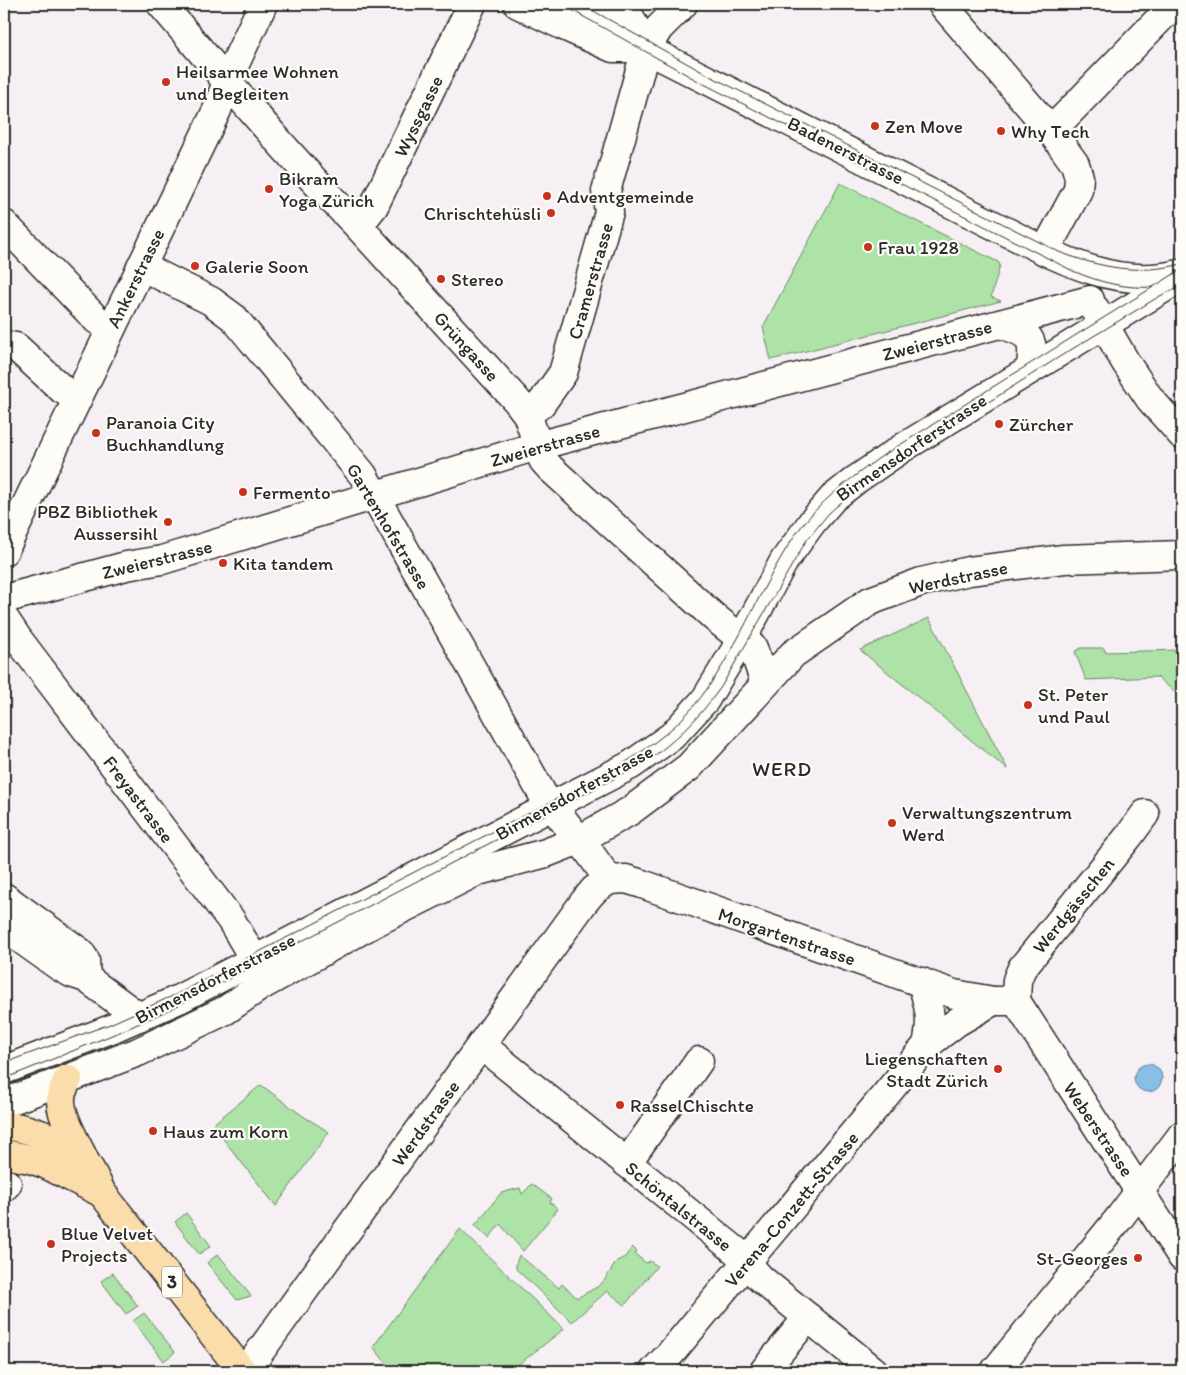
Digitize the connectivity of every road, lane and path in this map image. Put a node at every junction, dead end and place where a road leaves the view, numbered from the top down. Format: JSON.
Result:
{"nodes":[{"id":1,"x":161,"y":4,"type":"edge"},
{"id":2,"x":263,"y":4,"type":"edge"},
{"id":3,"x":472,"y":4,"type":"edge"},
{"id":4,"x":518,"y":4,"type":"edge"},
{"id":5,"x":570,"y":4,"type":"edge"},
{"id":6,"x":612,"y":4,"type":"edge"},
{"id":7,"x":683,"y":4,"type":"edge"},
{"id":8,"x":942,"y":4,"type":"edge"},
{"id":9,"x":1174,"y":4,"type":"edge"},
{"id":10,"x":646,"y":49,"type":"junction"},
{"id":11,"x":227,"y":81,"type":"junction"},
{"id":12,"x":1051,"y":131,"type":"junction"},
{"id":13,"x":4,"y":224,"type":"edge"},
{"id":14,"x":358,"y":226,"type":"junction"},
{"id":15,"x":1045,"y":251,"type":"junction"},
{"id":16,"x":141,"y":266,"type":"junction"},
{"id":17,"x":1182,"y":272,"type":"edge"},
{"id":18,"x":1182,"y":277,"type":"edge"},
{"id":19,"x":1090,"y":300,"type":"junction"},
{"id":20,"x":1000,"y":324,"type":"junction"},
{"id":21,"x":1103,"y":324,"type":"junction"},
{"id":22,"x":112,"y":326,"type":"junction"},
{"id":23,"x":4,"y":345,"type":"edge"},
{"id":24,"x":1030,"y":370,"type":"junction"},
{"id":25,"x":77,"y":397,"type":"junction"},
{"id":26,"x":526,"y":414,"type":"junction"},
{"id":27,"x":1182,"y":434,"type":"edge"},
{"id":28,"x":537,"y":446,"type":"junction"},
{"id":29,"x":375,"y":496,"type":"junction"},
{"id":30,"x":4,"y":551,"type":"edge"},
{"id":31,"x":1182,"y":555,"type":"edge"},
{"id":32,"x":4,"y":599,"type":"edge"},
{"id":33,"x":4,"y":618,"type":"edge"},
{"id":34,"x":742,"y":640,"type":"junction"},
{"id":35,"x":765,"y":683,"type":"junction"},
{"id":36,"x":552,"y":807,"type":"junction"},
{"id":37,"x":1145,"y":814,"type":"dead end"},
{"id":38,"x":579,"y":840,"type":"junction"},
{"id":39,"x":609,"y":880,"type":"junction"},
{"id":40,"x":4,"y":897,"type":"edge"},
{"id":41,"x":4,"y":927,"type":"edge"},
{"id":42,"x":254,"y":959,"type":"junction"},
{"id":43,"x":86,"y":978,"type":"junction"},
{"id":44,"x":922,"y":982,"type":"junction"},
{"id":45,"x":259,"y":987,"type":"junction"},
{"id":46,"x":1005,"y":1001,"type":"junction"},
{"id":47,"x":139,"y":1016,"type":"junction"},
{"id":48,"x":481,"y":1045,"type":"junction"},
{"id":49,"x":927,"y":1045,"type":"junction"},
{"id":50,"x":699,"y":1061,"type":"dead end"},
{"id":51,"x":4,"y":1070,"type":"edge"},
{"id":52,"x":68,"y":1079,"type":"junction"},
{"id":53,"x":4,"y":1103,"type":"edge"},
{"id":54,"x":4,"y":1125,"type":"edge"},
{"id":55,"x":1182,"y":1135,"type":"edge"},
{"id":56,"x":4,"y":1154,"type":"edge"},
{"id":57,"x":86,"y":1163,"type":"junction"},
{"id":58,"x":627,"y":1164,"type":"junction"},
{"id":59,"x":1140,"y":1191,"type":"junction"},
{"id":60,"x":102,"y":1193,"type":"junction"},
{"id":61,"x":1182,"y":1257,"type":"edge"},
{"id":62,"x":746,"y":1263,"type":"junction"},
{"id":63,"x":808,"y":1317,"type":"junction"},
{"id":64,"x":242,"y":1371,"type":"edge"},
{"id":65,"x":246,"y":1371,"type":"edge"},
{"id":66,"x":654,"y":1371,"type":"edge"},
{"id":67,"x":764,"y":1371,"type":"edge"},
{"id":68,"x":874,"y":1371,"type":"edge"},
{"id":69,"x":995,"y":1371,"type":"edge"}],
"edges":[{"from":1,"to":11,"type":"street","name":"Grüngasse"},
{"from":2,"to":11,"type":"street","name":"Ankerstrasse"},
{"from":3,"to":14,"type":"street","name":"Wyssgasse"},
{"from":4,"to":10,"type":"street","name":"Badenerstrasse"},
{"from":5,"to":10,"type":"street","name":"Badenerstrasse"},
{"from":6,"to":10,"type":"street"},
{"from":7,"to":10,"type":"street","name":"Cramerstrasse"},
{"from":8,"to":12,"type":"street"},
{"from":9,"to":12,"type":"street"},
{"from":10,"to":15,"type":"street","name":"Badenerstrasse"},
{"from":10,"to":26,"type":"street","name":"Cramerstrasse"},
{"from":11,"to":14,"type":"street","name":"Grüngasse"},
{"from":11,"to":16,"type":"street","name":"Ankerstrasse"},
{"from":12,"to":15,"type":"street"},
{"from":13,"to":22,"type":"street"},
{"from":14,"to":26,"type":"street","name":"Grüngasse"},
{"from":15,"to":17,"type":"street","name":"Badenerstrasse"},
{"from":15,"to":19,"type":"street","name":"Badenerstrasse"},
{"from":16,"to":22,"type":"street","name":"Ankerstrasse"},
{"from":16,"to":29,"type":"street","name":"Gartenhofstrasse"},
{"from":18,"to":21,"type":"street","name":"Birmensdorferstrasse"},
{"from":19,"to":20,"type":"street","name":"Zweierstrasse"},
{"from":19,"to":21,"type":"street","name":"Badenerstrasse"},
{"from":20,"to":24,"type":"street"},
{"from":20,"to":28,"type":"street","name":"Zweierstrasse"},
{"from":21,"to":24,"type":"street","name":"Birmensdorferstrasse"},
{"from":21,"to":27,"type":"street","name":"Badenerstrasse"},
{"from":22,"to":25,"type":"street","name":"Ankerstrasse"},
{"from":23,"to":25,"type":"street"},
{"from":24,"to":34,"type":"street","name":"Birmensdorferstrasse"},
{"from":25,"to":30,"type":"street","name":"Ankerstrasse"},
{"from":26,"to":28,"type":"street","name":"Grüngasse"},
{"from":28,"to":29,"type":"street","name":"Zweierstrasse"},
{"from":28,"to":34,"type":"street","name":"Grüngasse"},
{"from":29,"to":32,"type":"street","name":"Zweierstrasse"},
{"from":29,"to":36,"type":"street","name":"Gartenhofstrasse"},
{"from":31,"to":35,"type":"street","name":"Werdstrasse"},
{"from":33,"to":42,"type":"street","name":"Freyastrasse"},
{"from":34,"to":35,"type":"street","name":"Grüngasse"},
{"from":34,"to":36,"type":"street","name":"Birmensdorferstrasse"},
{"from":35,"to":38,"type":"street","name":"Birmensdorferstrasse"},
{"from":36,"to":38,"type":"street","name":"Gartenhofstrasse"},
{"from":36,"to":42,"type":"street","name":"Birmensdorferstrasse"},
{"from":37,"to":46,"type":"street","name":"Werdgässchen"},
{"from":38,"to":39,"type":"street"},
{"from":38,"to":45,"type":"street","name":"Birmensdorferstrasse"},
{"from":39,"to":44,"type":"street","name":"Morgartenstrasse"},
{"from":39,"to":48,"type":"street","name":"Werdstrasse"},
{"from":40,"to":43,"type":"street"},
{"from":41,"to":43,"type":"street"},
{"from":42,"to":45,"type":"street","name":"Freyastrasse"},
{"from":42,"to":47,"type":"street","name":"Birmensdorferstrasse"},
{"from":43,"to":47,"type":"street"},
{"from":44,"to":46,"type":"street","name":"Morgartenstrasse"},
{"from":44,"to":49,"type":"street"},
{"from":45,"to":52,"type":"street","name":"Birmensdorferstrasse"},
{"from":46,"to":49,"type":"street","name":"Verena-Conzett-Strasse"},
{"from":46,"to":59,"type":"street","name":"Weberstrasse"},
{"from":47,"to":51,"type":"street","name":"Birmensdorferstrasse"},
{"from":48,"to":58,"type":"street","name":"Schöntalstrasse"},
{"from":48,"to":65,"type":"street","name":"Werdstrasse"},
{"from":49,"to":62,"type":"street","name":"Verena-Conzett-Strasse"},
{"from":50,"to":58,"type":"street"},
{"from":52,"to":53,"type":"street","name":"Birmensdorferstrasse"},
{"from":52,"to":57,"type":"main road"},
{"from":54,"to":57,"type":"main road"},
{"from":55,"to":59,"type":"street"},
{"from":56,"to":60,"type":"main road","number":"3"},
{"from":57,"to":60,"type":"main road"},
{"from":58,"to":62,"type":"street","name":"Schöntalstrasse"},
{"from":59,"to":61,"type":"street","name":"Weberstrasse"},
{"from":59,"to":69,"type":"street"},
{"from":60,"to":64,"type":"main road","number":"3"},
{"from":62,"to":63,"type":"street","name":"Schöntalstrasse"},
{"from":62,"to":66,"type":"street","name":"Verena-Conzett-Strasse"},
{"from":63,"to":67,"type":"street"},
{"from":63,"to":68,"type":"street","name":"Schöntalstrasse"}]}
